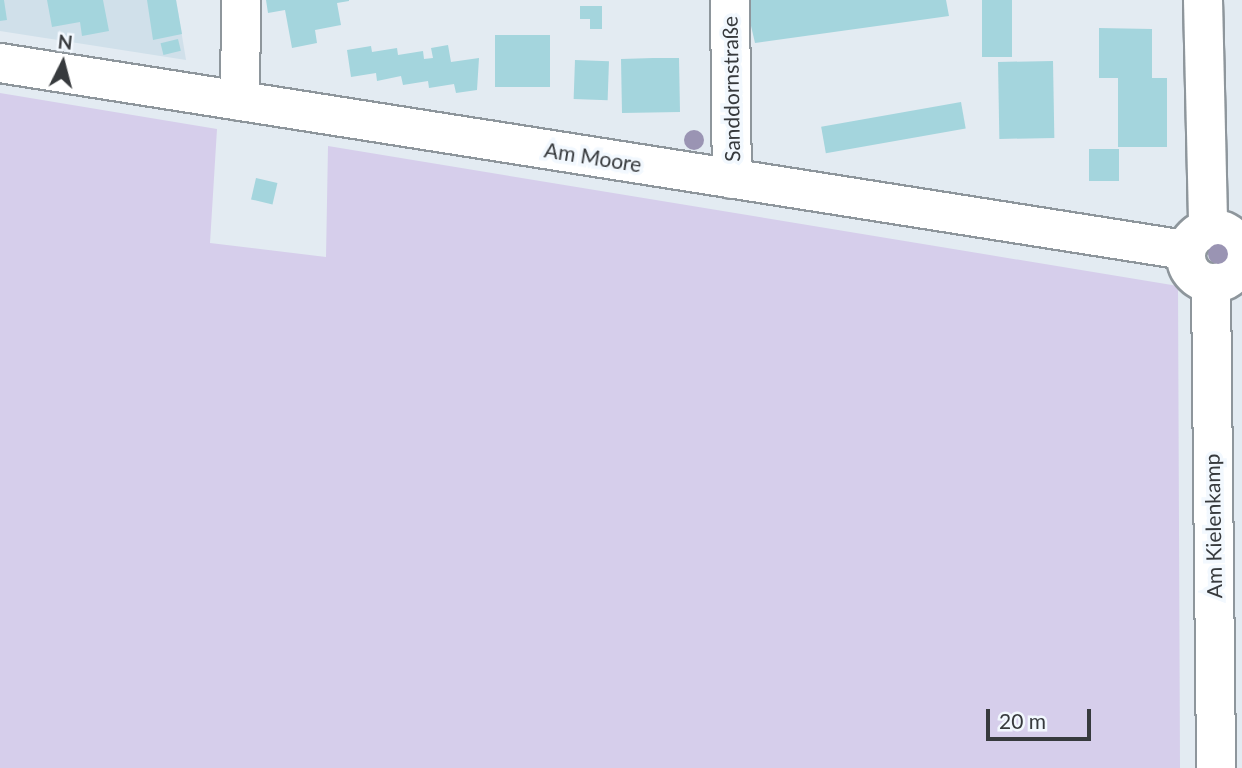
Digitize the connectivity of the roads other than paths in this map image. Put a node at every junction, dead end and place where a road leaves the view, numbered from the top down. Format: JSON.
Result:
{"nodes":[{"id":1,"x":241,"y":0,"type":"edge"},
{"id":2,"x":730,"y":0,"type":"edge"},
{"id":3,"x":1203,"y":0,"type":"edge"},
{"id":4,"x":0,"y":63,"type":"edge"},
{"id":5,"x":240,"y":101,"type":"junction"},
{"id":6,"x":732,"y":178,"type":"junction"},
{"id":7,"x":1197,"y":239,"type":"junction"},
{"id":8,"x":1230,"y":270,"type":"edge"},
{"id":9,"x":1216,"y":768,"type":"edge"}],
"edges":[{"from":1,"to":5,"type":"street"},
{"from":2,"to":6,"type":"street","name":"Sanddornstraße"},
{"from":3,"to":7,"type":"street"},
{"from":4,"to":5,"type":"street","name":"Am Moore"},
{"from":5,"to":6,"type":"street","name":"Am Moore"},
{"from":6,"to":7,"type":"street","name":"Am Moore"},
{"from":7,"to":8,"type":"street"},
{"from":8,"to":9,"type":"street","name":"Am Kielenkamp"}]}
